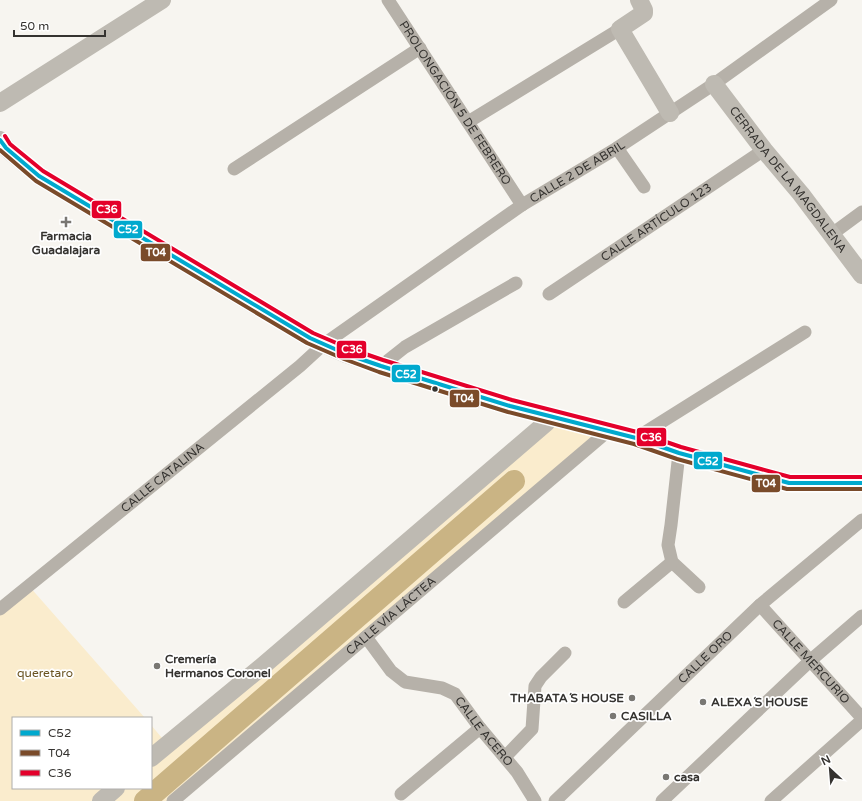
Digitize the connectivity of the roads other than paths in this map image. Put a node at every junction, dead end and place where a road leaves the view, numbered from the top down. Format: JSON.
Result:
{"nodes":[{"id":1,"x":162,"y":0,"type":"edge"},
{"id":2,"x":388,"y":0,"type":"edge"},
{"id":3,"x":639,"y":0,"type":"edge"},
{"id":4,"x":830,"y":0,"type":"edge"},
{"id":5,"x":620,"y":29,"type":"junction"},
{"id":6,"x":420,"y":48,"type":"junction"},
{"id":7,"x":714,"y":84,"type":"junction"},
{"id":8,"x":0,"y":103,"type":"edge"},
{"id":9,"x":670,"y":113,"type":"junction"},
{"id":10,"x":468,"y":122,"type":"junction"},
{"id":11,"x":0,"y":140,"type":"edge"},
{"id":12,"x":618,"y":148,"type":"junction"},
{"id":13,"x":764,"y":150,"type":"junction"},
{"id":14,"x":234,"y":169,"type":"dead end"},
{"id":15,"x":644,"y":187,"type":"dead end"},
{"id":16,"x":522,"y":206,"type":"junction"},
{"id":17,"x":862,"y":212,"type":"edge"},
{"id":18,"x":832,"y":234,"type":"junction"},
{"id":19,"x":862,"y":275,"type":"edge"},
{"id":20,"x":516,"y":283,"type":"dead end"},
{"id":21,"x":549,"y":294,"type":"dead end"},
{"id":22,"x":805,"y":332,"type":"dead end"},
{"id":23,"x":324,"y":344,"type":"junction"},
{"id":24,"x":381,"y":366,"type":"junction"},
{"id":25,"x":551,"y":416,"type":"junction"},
{"id":26,"x":608,"y":431,"type":"junction"},
{"id":27,"x":636,"y":438,"type":"junction"},
{"id":28,"x":678,"y":453,"type":"junction"},
{"id":29,"x":862,"y":483,"type":"edge"},
{"id":30,"x":862,"y":520,"type":"edge"},
{"id":31,"x":672,"y":562,"type":"junction"},
{"id":32,"x":699,"y":587,"type":"dead end"},
{"id":33,"x":624,"y":602,"type":"dead end"},
{"id":34,"x":760,"y":605,"type":"junction"},
{"id":35,"x":0,"y":610,"type":"edge"},
{"id":36,"x":862,"y":616,"type":"edge"},
{"id":37,"x":366,"y":637,"type":"junction"},
{"id":38,"x":565,"y":653,"type":"dead end"},
{"id":39,"x":811,"y":660,"type":"junction"},
{"id":40,"x":862,"y":719,"type":"edge"},
{"id":41,"x":480,"y":728,"type":"junction"},
{"id":42,"x":505,"y":756,"type":"junction"},
{"id":43,"x":152,"y":757,"type":"edge"},
{"id":44,"x":115,"y":789,"type":"edge"},
{"id":45,"x":401,"y":794,"type":"dead end"},
{"id":46,"x":101,"y":801,"type":"edge"},
{"id":47,"x":173,"y":801,"type":"edge"},
{"id":48,"x":534,"y":801,"type":"edge"},
{"id":49,"x":555,"y":801,"type":"edge"},
{"id":50,"x":662,"y":801,"type":"edge"},
{"id":51,"x":772,"y":801,"type":"edge"}],
"edges":[{"from":1,"to":8,"type":"street"},
{"from":2,"to":6,"type":"street","name":"PROLONGACIÓN 5 DE FEBRERO"},
{"from":3,"to":5,"type":"street"},
{"from":4,"to":7,"type":"street","name":"CALLE 2 DE ABRIL"},
{"from":5,"to":9,"type":"street"},
{"from":5,"to":10,"type":"street"},
{"from":6,"to":10,"type":"street","name":"PROLONGACIÓN 5 DE FEBRERO"},
{"from":6,"to":14,"type":"street"},
{"from":7,"to":9,"type":"street","name":"CALLE 2 DE ABRIL"},
{"from":7,"to":13,"type":"street","name":"CERRADA DE LA MAGDALENA"},
{"from":9,"to":12,"type":"street","name":"CALLE 2 DE ABRIL"},
{"from":10,"to":16,"type":"street","name":"PROLONGACIÓN 5 DE FEBRERO"},
{"from":11,"to":23,"type":"street"},
{"from":12,"to":15,"type":"street"},
{"from":12,"to":16,"type":"street","name":"CALLE 2 DE ABRIL"},
{"from":13,"to":18,"type":"street","name":"CERRADA DE LA MAGDALENA"},
{"from":13,"to":21,"type":"street","name":"CALLE ARTÍCULO 123"},
{"from":16,"to":23,"type":"street","name":"CALLE 2 DE ABRIL"},
{"from":17,"to":18,"type":"street"},
{"from":18,"to":19,"type":"street","name":"CERRADA DE LA MAGDALENA"},
{"from":20,"to":24,"type":"street"},
{"from":22,"to":27,"type":"street"},
{"from":23,"to":24,"type":"street"},
{"from":23,"to":35,"type":"street","name":"CALLE CATALINA"},
{"from":24,"to":25,"type":"street"},
{"from":25,"to":26,"type":"street"},
{"from":25,"to":43,"type":"street"},
{"from":26,"to":27,"type":"street"},
{"from":26,"to":37,"type":"street","name":"CALLE VÍA LÁCTEA"},
{"from":27,"to":28,"type":"street"},
{"from":28,"to":29,"type":"street"},
{"from":28,"to":31,"type":"street"},
{"from":30,"to":34,"type":"street","name":"CALLE ORO"},
{"from":31,"to":32,"type":"street"},
{"from":31,"to":33,"type":"street"},
{"from":34,"to":39,"type":"street","name":"CALLE MERCURIO"},
{"from":34,"to":49,"type":"street","name":"CALLE ORO"},
{"from":36,"to":39,"type":"street"},
{"from":37,"to":41,"type":"street","name":"CALLE ACERO"},
{"from":37,"to":47,"type":"street","name":"CALLE VÍA LÁCTEA"},
{"from":38,"to":42,"type":"street"},
{"from":39,"to":40,"type":"street","name":"CALLE MERCURIO"},
{"from":39,"to":50,"type":"street"},
{"from":40,"to":51,"type":"street"},
{"from":41,"to":42,"type":"street","name":"CALLE ACERO"},
{"from":41,"to":45,"type":"street"},
{"from":42,"to":48,"type":"street","name":"CALLE ACERO"},
{"from":44,"to":46,"type":"street"}]}
